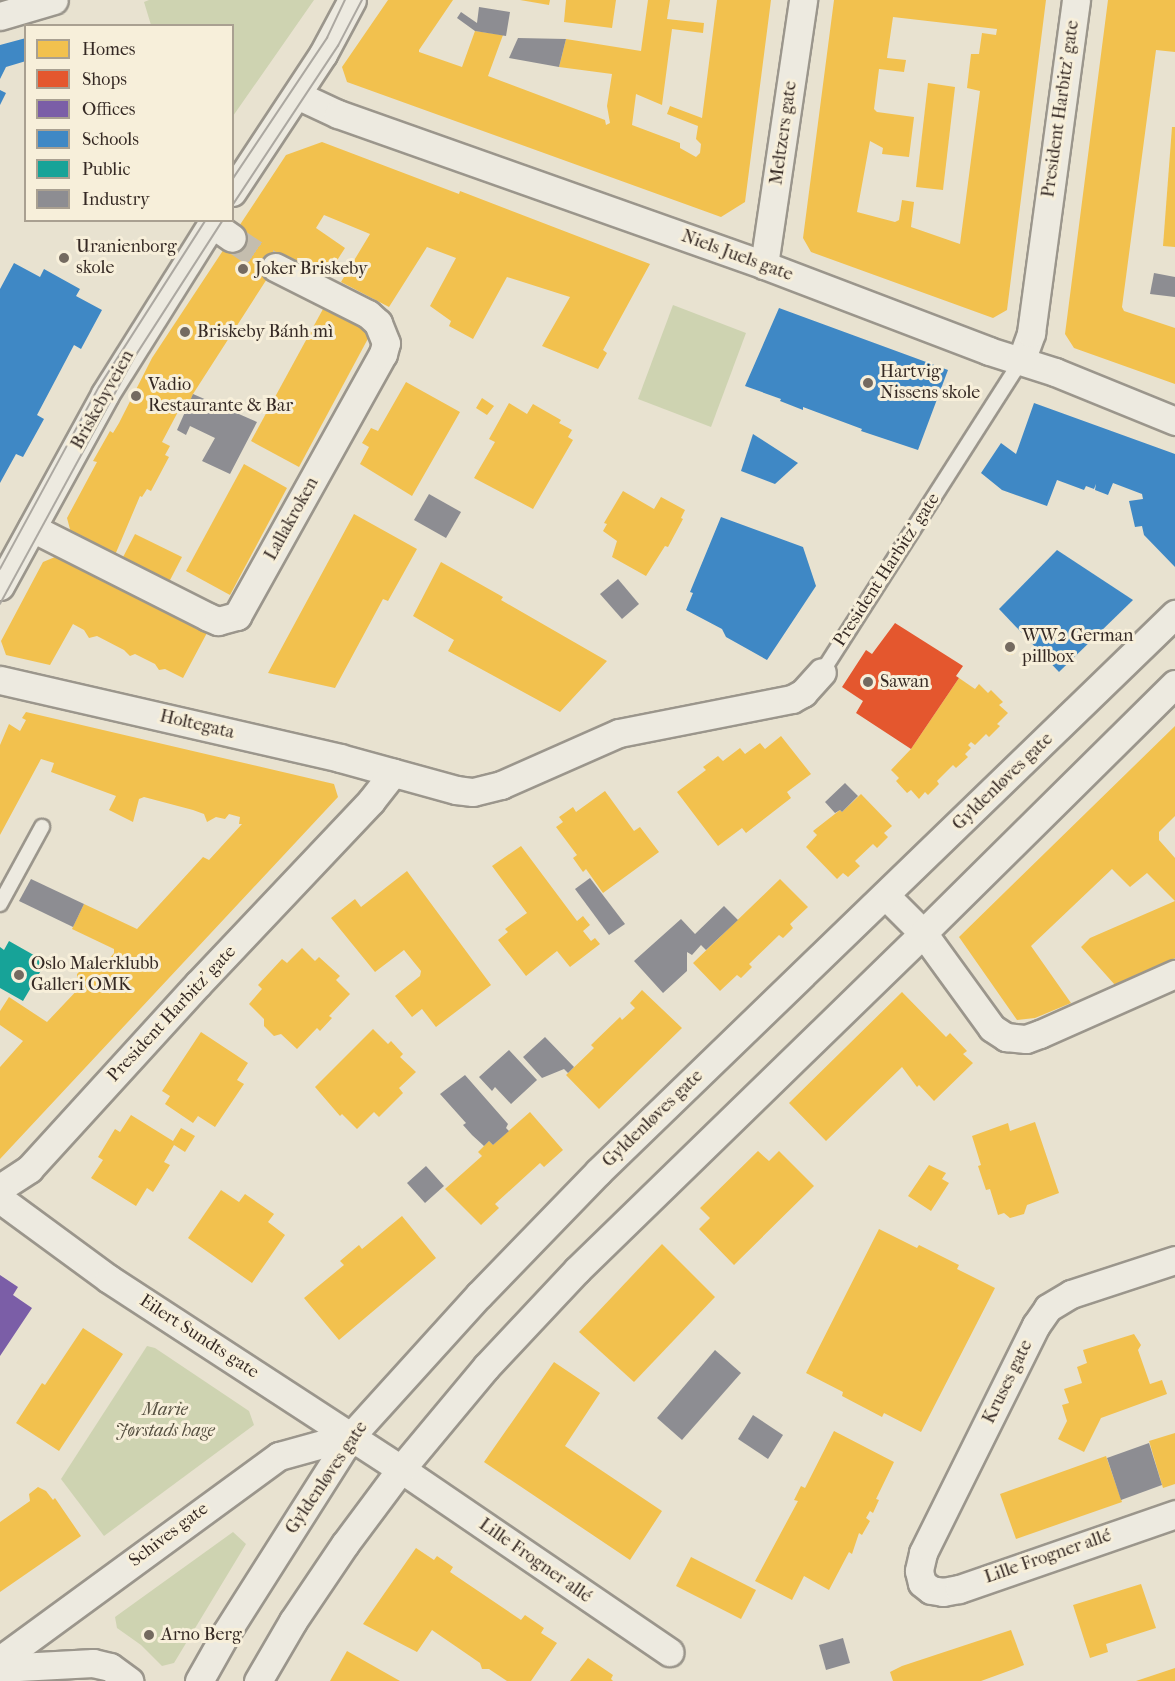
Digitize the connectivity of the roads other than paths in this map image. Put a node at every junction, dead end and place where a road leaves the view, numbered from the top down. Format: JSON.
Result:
{"nodes":[{"id":1,"x":54,"y":0,"type":"edge"},
{"id":2,"x":352,"y":0,"type":"edge"},
{"id":3,"x":803,"y":0,"type":"edge"},
{"id":4,"x":1076,"y":0,"type":"edge"},
{"id":5,"x":0,"y":16,"type":"edge"},
{"id":6,"x":297,"y":95,"type":"junction"},
{"id":7,"x":234,"y":189,"type":"edge"},
{"id":8,"x":219,"y":227,"type":"edge"},
{"id":9,"x":764,"y":265,"type":"junction"},
{"id":10,"x":275,"y":267,"type":"tunnel mouth"},
{"id":11,"x":1021,"y":361,"type":"junction"},
{"id":12,"x":1175,"y":421,"type":"edge"},
{"id":13,"x":32,"y":528,"type":"junction"},
{"id":14,"x":0,"y":586,"type":"edge"},
{"id":15,"x":1175,"y":614,"type":"edge"},
{"id":16,"x":822,"y":672,"type":"joint"},
{"id":17,"x":0,"y":680,"type":"edge"},
{"id":18,"x":1175,"y":684,"type":"edge"},
{"id":19,"x":393,"y":773,"type":"junction"},
{"id":20,"x":42,"y":827,"type":"dead end"},
{"id":21,"x":886,"y":896,"type":"junction"},
{"id":22,"x":0,"y":904,"type":"edge"},
{"id":23,"x":923,"y":933,"type":"junction"},
{"id":24,"x":1175,"y":974,"type":"edge"},
{"id":25,"x":0,"y":1188,"type":"edge"},
{"id":26,"x":0,"y":1199,"type":"edge"},
{"id":27,"x":1175,"y":1260,"type":"edge"},
{"id":28,"x":351,"y":1436,"type":"junction"},
{"id":29,"x":401,"y":1469,"type":"junction"},
{"id":30,"x":1175,"y":1514,"type":"edge"},
{"id":31,"x":922,"y":1583,"type":"joint"},
{"id":32,"x":669,"y":1652,"type":"dead end"},
{"id":33,"x":0,"y":1660,"type":"edge"},
{"id":34,"x":0,"y":1668,"type":"edge"},
{"id":35,"x":0,"y":1678,"type":"edge"},
{"id":36,"x":4,"y":1681,"type":"edge"},
{"id":37,"x":129,"y":1681,"type":"edge"},
{"id":38,"x":199,"y":1681,"type":"edge"},
{"id":39,"x":258,"y":1681,"type":"edge"}],
"edges":[{"from":1,"to":5,"type":"street"},
{"from":2,"to":6,"type":"street"},
{"from":3,"to":9,"type":"street","name":"Meltzers gate"},
{"from":4,"to":11,"type":"street","name":"President Harbitz’ gate"},
{"from":6,"to":7,"type":"street"},
{"from":6,"to":9,"type":"street","name":"Niels Juels gate"},
{"from":8,"to":13,"type":"street","name":"Briskebyveien"},
{"from":9,"to":11,"type":"street","name":"Niels Juels gate"},
{"from":10,"to":13,"type":"street","name":"Lallakroken"},
{"from":11,"to":12,"type":"street","name":"Niels Juels gate"},
{"from":11,"to":16,"type":"lane","name":"President Harbitz’ gate"},
{"from":13,"to":14,"type":"street","name":"Briskebyveien"},
{"from":15,"to":21,"type":"street","name":"Gyldenløves gate"},
{"from":16,"to":19,"type":"street","name":"President Harbitz’ gate"},
{"from":17,"to":19,"type":"street","name":"Holtegata"},
{"from":18,"to":23,"type":"street"},
{"from":19,"to":25,"type":"street","name":"President Harbitz’ gate"},
{"from":20,"to":22,"type":"lane"},
{"from":21,"to":23,"type":"street"},
{"from":21,"to":28,"type":"street","name":"Gyldenløves gate"},
{"from":23,"to":24,"type":"street"},
{"from":23,"to":29,"type":"street"},
{"from":26,"to":28,"type":"street","name":"Eilert Sundts gate"},
{"from":27,"to":31,"type":"street","name":"Kruses gate"},
{"from":28,"to":29,"type":"street","name":"Eilert Sundts gate"},
{"from":28,"to":33,"type":"street","name":"Schives gate"},
{"from":28,"to":38,"type":"street","name":"Gyldenløves gate"},
{"from":29,"to":32,"type":"street","name":"Lille Frogner allé"},
{"from":29,"to":39,"type":"street"},
{"from":30,"to":31,"type":"street","name":"Lille Frogner allé"},
{"from":34,"to":37,"type":"street"},
{"from":35,"to":36,"type":"street"}]}
